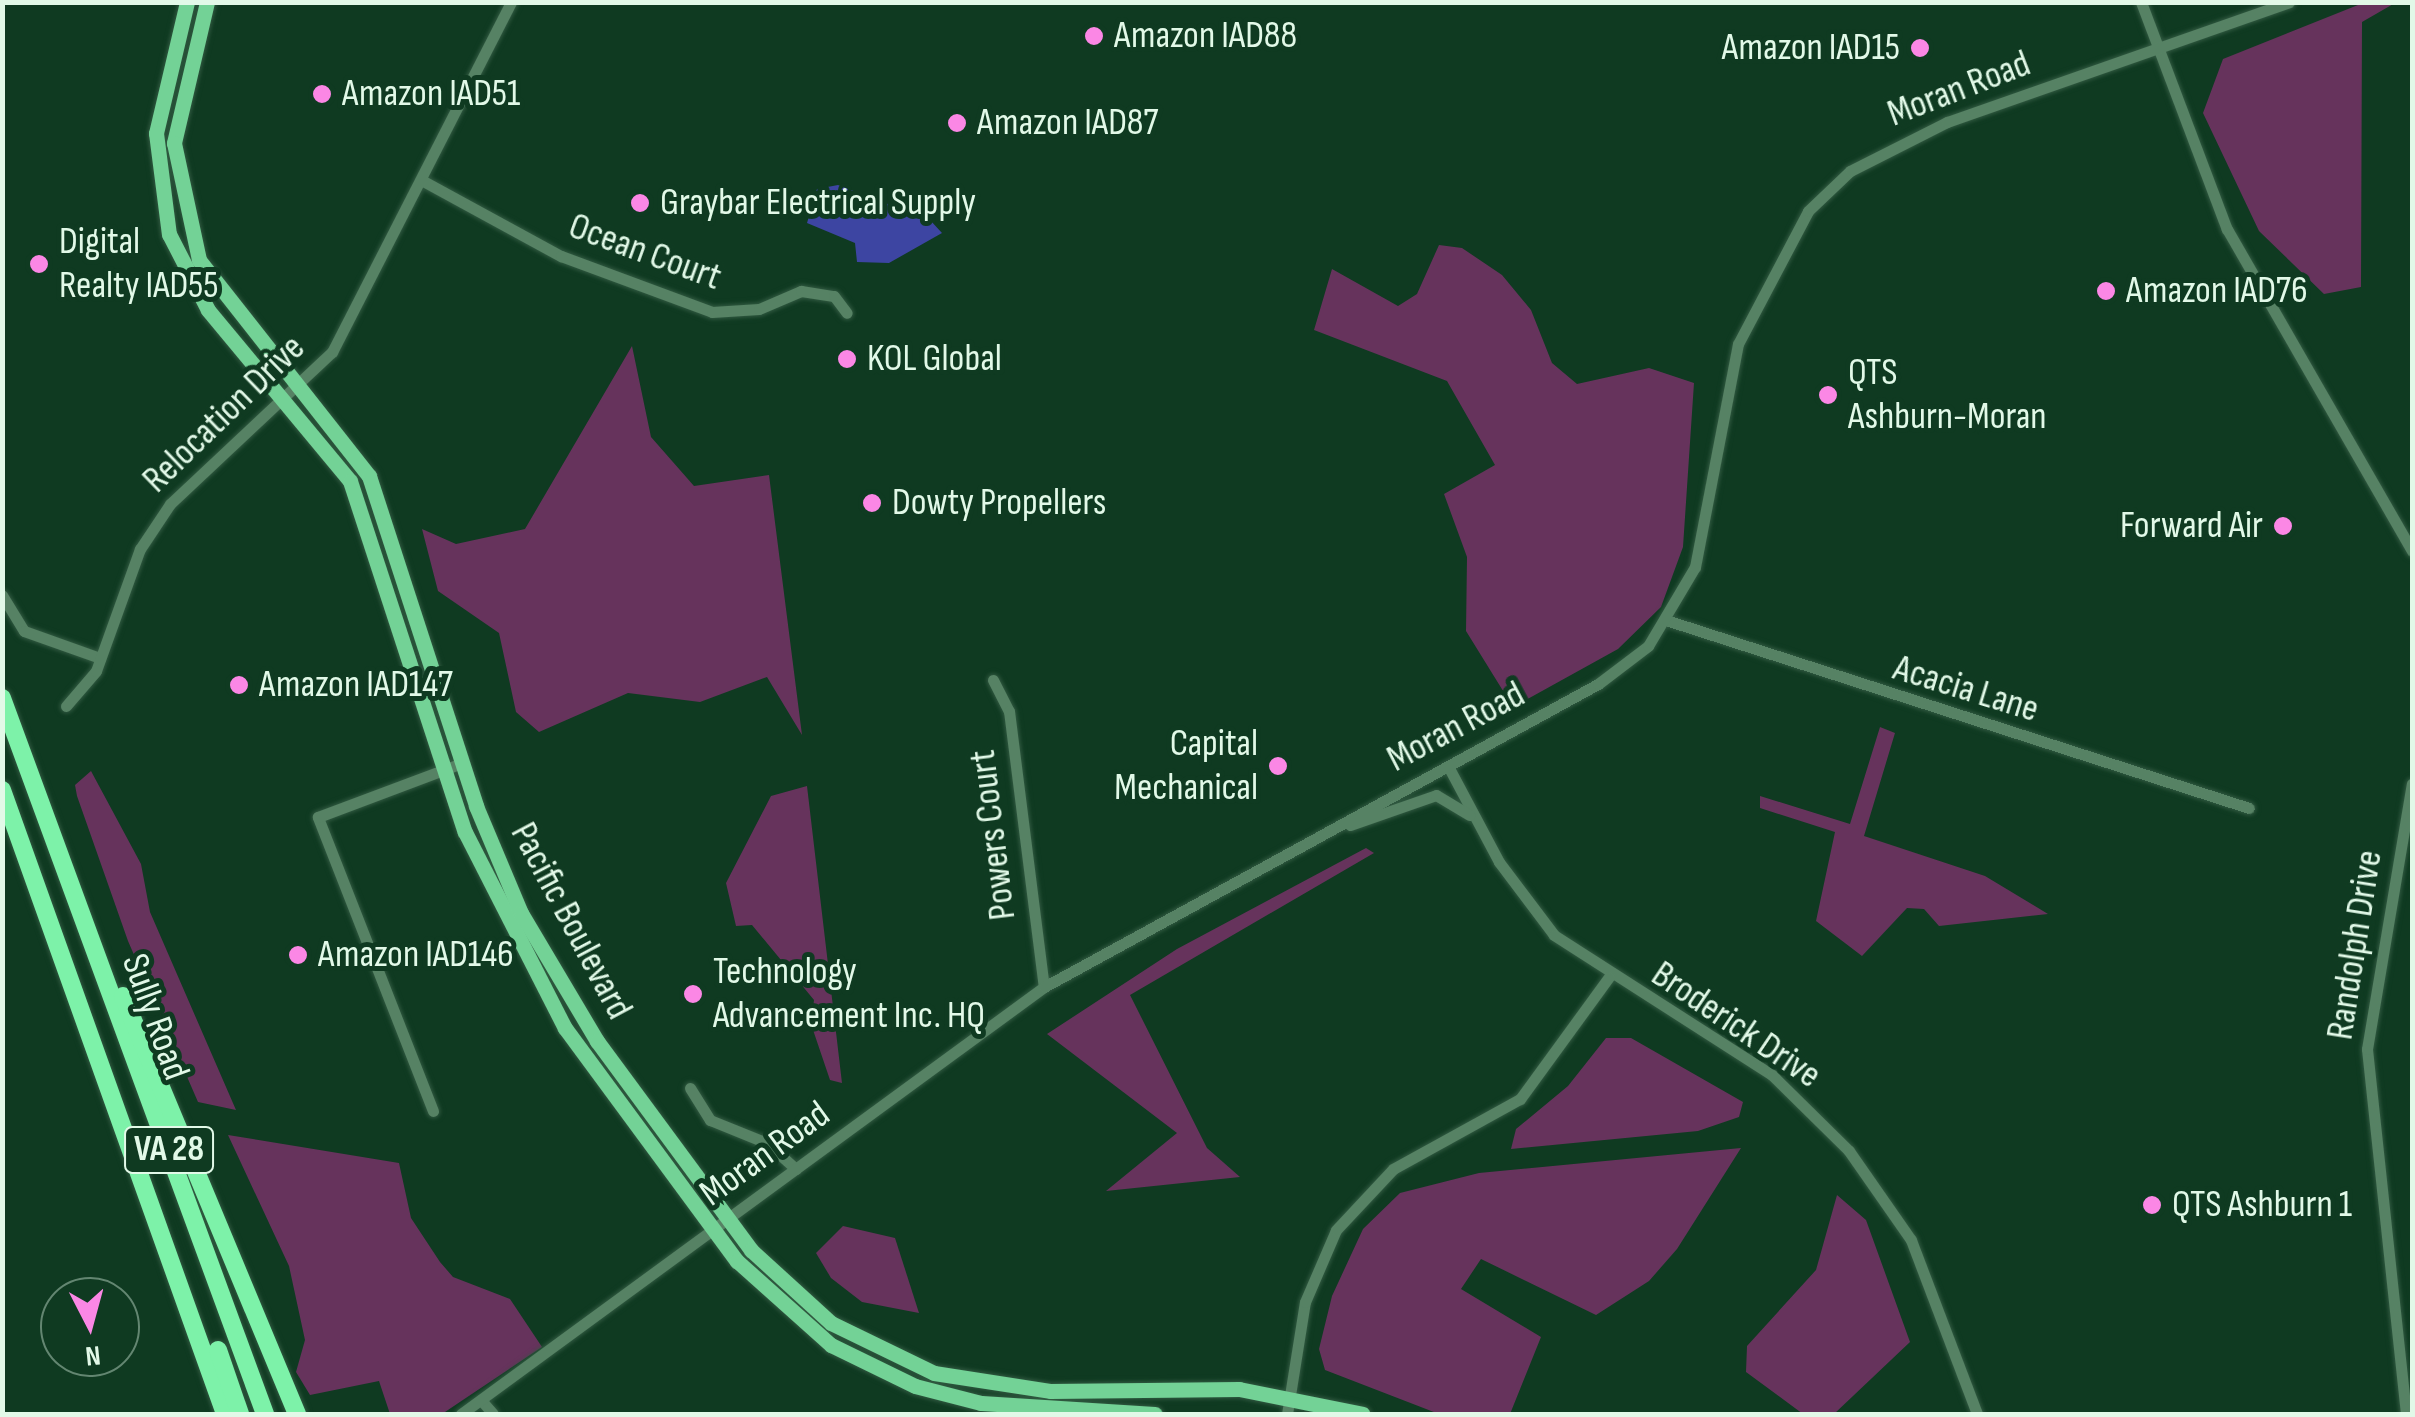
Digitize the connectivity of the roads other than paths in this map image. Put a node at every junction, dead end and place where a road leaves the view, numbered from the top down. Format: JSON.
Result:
{"nodes":[{"id":1,"x":187,"y":2,"type":"edge"},
{"id":2,"x":207,"y":2,"type":"edge"},
{"id":3,"x":511,"y":2,"type":"edge"},
{"id":4,"x":2141,"y":2,"type":"edge"},
{"id":5,"x":2289,"y":2,"type":"edge"},
{"id":6,"x":2154,"y":51,"type":"junction"},
{"id":7,"x":425,"y":182,"type":"junction"},
{"id":8,"x":847,"y":313,"type":"dead end"},
{"id":9,"x":302,"y":386,"type":"junction"},
{"id":10,"x":290,"y":399,"type":"junction"},
{"id":11,"x":2412,"y":551,"type":"edge"},
{"id":12,"x":2,"y":594,"type":"edge"},
{"id":13,"x":1669,"y":620,"type":"junction"},
{"id":14,"x":100,"y":658,"type":"junction"},
{"id":15,"x":992,"y":680,"type":"dead end"},
{"id":16,"x":2,"y":698,"type":"edge"},
{"id":17,"x":66,"y":706,"type":"dead end"},
{"id":18,"x":462,"y":763,"type":"junction"},
{"id":19,"x":1448,"y":766,"type":"junction"},
{"id":20,"x":443,"y":769,"type":"junction"},
{"id":21,"x":2412,"y":784,"type":"edge"},
{"id":22,"x":2,"y":790,"type":"edge"},
{"id":23,"x":2248,"y":808,"type":"dead end"},
{"id":24,"x":1478,"y":823,"type":"junction"},
{"id":25,"x":1304,"y":842,"type":"junction"},
{"id":26,"x":73,"y":886,"type":"junction"},
{"id":27,"x":1608,"y":977,"type":"junction"},
{"id":28,"x":1044,"y":987,"type":"junction"},
{"id":29,"x":690,"y":1088,"type":"dead end"},
{"id":30,"x":432,"y":1110,"type":"dead end"},
{"id":31,"x":796,"y":1169,"type":"junction"},
{"id":32,"x":728,"y":1219,"type":"junction"},
{"id":33,"x":712,"y":1230,"type":"junction"},
{"id":34,"x":194,"y":1312,"type":"junction"},
{"id":35,"x":1290,"y":1395,"type":"junction"},
{"id":36,"x":481,"y":1400,"type":"junction"},
{"id":37,"x":224,"y":1414,"type":"edge"},
{"id":38,"x":240,"y":1414,"type":"edge"},
{"id":39,"x":266,"y":1414,"type":"edge"},
{"id":40,"x":297,"y":1414,"type":"edge"},
{"id":41,"x":460,"y":1414,"type":"edge"},
{"id":42,"x":493,"y":1414,"type":"edge"},
{"id":43,"x":1155,"y":1414,"type":"edge"},
{"id":44,"x":1287,"y":1414,"type":"edge"},
{"id":45,"x":1362,"y":1414,"type":"edge"},
{"id":46,"x":1977,"y":1414,"type":"edge"},
{"id":47,"x":2406,"y":1414,"type":"edge"}],
"edges":[{"from":1,"to":10,"type":"main road","name":"Pacific Boulevard"},
{"from":2,"to":9,"type":"main road","name":"Pacific Boulevard"},
{"from":3,"to":7,"type":"street","name":"Relocation Drive"},
{"from":4,"to":6,"type":"street"},
{"from":5,"to":6,"type":"street","name":"Moran Road"},
{"from":6,"to":11,"type":"street"},
{"from":6,"to":13,"type":"street","name":"Moran Road"},
{"from":7,"to":8,"type":"street","name":"Ocean Court"},
{"from":7,"to":9,"type":"street","name":"Relocation Drive"},
{"from":9,"to":10,"type":"street","name":"Relocation Drive"},
{"from":9,"to":18,"type":"main road","name":"Pacific Boulevard"},
{"from":10,"to":14,"type":"street","name":"Relocation Drive"},
{"from":10,"to":20,"type":"main road","name":"Pacific Boulevard"},
{"from":12,"to":14,"type":"street"},
{"from":13,"to":19,"type":"street","name":"Moran Road"},
{"from":13,"to":23,"type":"street","name":"Acacia Lane"},
{"from":14,"to":17,"type":"street","name":"Relocation Drive"},
{"from":15,"to":28,"type":"street","name":"Powers Court"},
{"from":16,"to":26,"type":"highway","name":"Sully Road","number":"VA 28"},
{"from":18,"to":20,"type":"street"},
{"from":18,"to":32,"type":"main road","name":"Pacific Boulevard"},
{"from":19,"to":24,"type":"street","name":"Broderick Drive"},
{"from":19,"to":25,"type":"street","name":"Moran Road"},
{"from":20,"to":30,"type":"street"},
{"from":20,"to":33,"type":"main road","name":"Pacific Boulevard"},
{"from":21,"to":47,"type":"street","name":"Randolph Drive"},
{"from":22,"to":34,"type":"highway","name":"Sully Road","number":"VA 28"},
{"from":24,"to":25,"type":"street"},
{"from":24,"to":27,"type":"street","name":"Broderick Drive"},
{"from":25,"to":28,"type":"street","name":"Moran Road"},
{"from":26,"to":39,"type":"highway","name":"Sully Road","number":"VA 28"},
{"from":26,"to":40,"type":"highway"},
{"from":27,"to":35,"type":"street"},
{"from":27,"to":46,"type":"street","name":"Broderick Drive"},
{"from":28,"to":31,"type":"street","name":"Moran Road"},
{"from":29,"to":31,"type":"street"},
{"from":31,"to":32,"type":"street","name":"Moran Road"},
{"from":32,"to":33,"type":"street","name":"Moran Road"},
{"from":32,"to":35,"type":"main road","name":"Pacific Boulevard"},
{"from":33,"to":36,"type":"street","name":"Moran Road"},
{"from":33,"to":43,"type":"main road","name":"Pacific Boulevard"},
{"from":34,"to":37,"type":"highway","name":"Sully Road","number":"VA 28"},
{"from":34,"to":38,"type":"highway"},
{"from":35,"to":44,"type":"street"},
{"from":35,"to":45,"type":"main road","name":"Pacific Boulevard"},
{"from":36,"to":41,"type":"street","name":"Moran Road"},
{"from":36,"to":42,"type":"street"}]}
